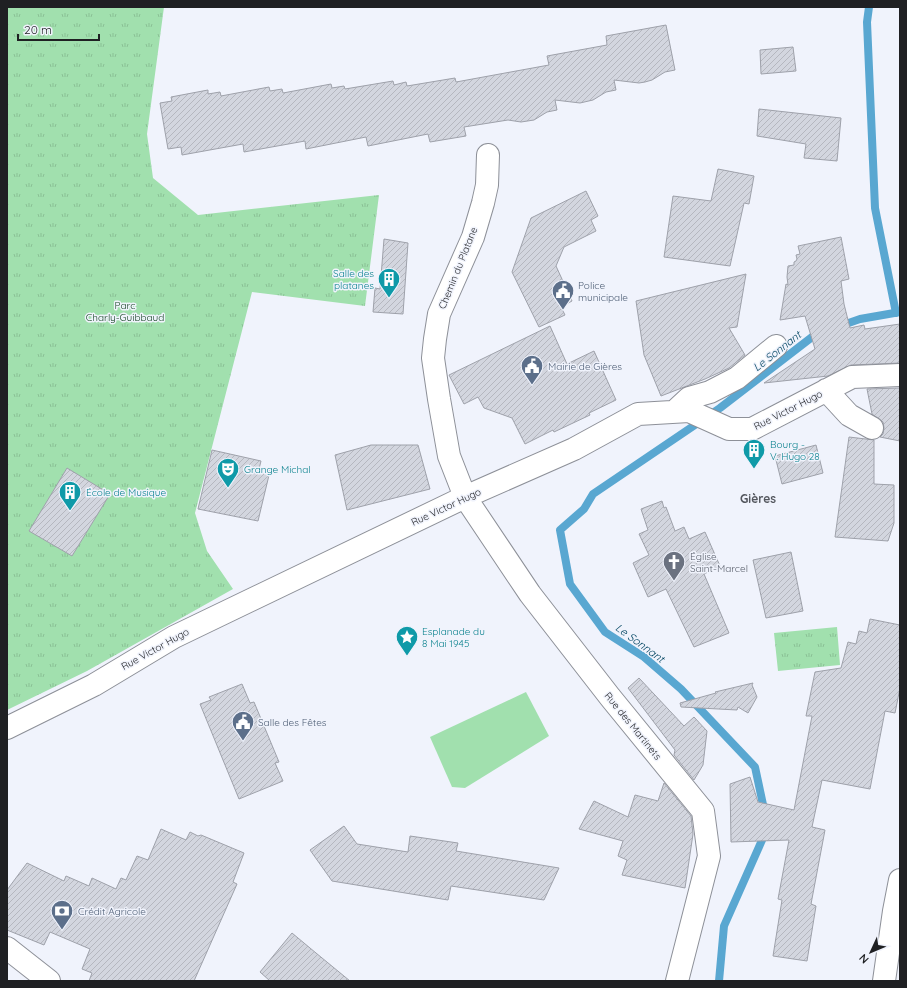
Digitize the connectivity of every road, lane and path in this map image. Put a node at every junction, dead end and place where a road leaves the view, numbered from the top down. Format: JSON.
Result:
{"nodes":[{"id":1,"x":488,"y":155,"type":"dead end"},
{"id":2,"x":776,"y":346,"type":"dead end"},
{"id":3,"x":900,"y":375,"type":"edge"},
{"id":4,"x":826,"y":390,"type":"junction"},
{"id":5,"x":682,"y":411,"type":"junction"},
{"id":6,"x":872,"y":428,"type":"dead end"},
{"id":7,"x":465,"y":497,"type":"junction"},
{"id":8,"x":7,"y":728,"type":"edge"},
{"id":9,"x":900,"y":880,"type":"edge"},
{"id":10,"x":7,"y":948,"type":"edge"},
{"id":11,"x":49,"y":981,"type":"edge"},
{"id":12,"x":677,"y":981,"type":"edge"},
{"id":13,"x":884,"y":981,"type":"edge"}],
"edges":[{"from":1,"to":7,"type":"street","name":"Chemin du Platane"},
{"from":2,"to":5,"type":"street"},
{"from":3,"to":4,"type":"street","name":"Rue Victor Hugo"},
{"from":4,"to":5,"type":"street","name":"Rue Victor Hugo"},
{"from":4,"to":6,"type":"street"},
{"from":5,"to":7,"type":"street","name":"Rue Victor Hugo"},
{"from":7,"to":8,"type":"street","name":"Rue Victor Hugo"},
{"from":7,"to":12,"type":"street","name":"Rue des Martinets"},
{"from":9,"to":13,"type":"street"},
{"from":10,"to":11,"type":"street"}]}
